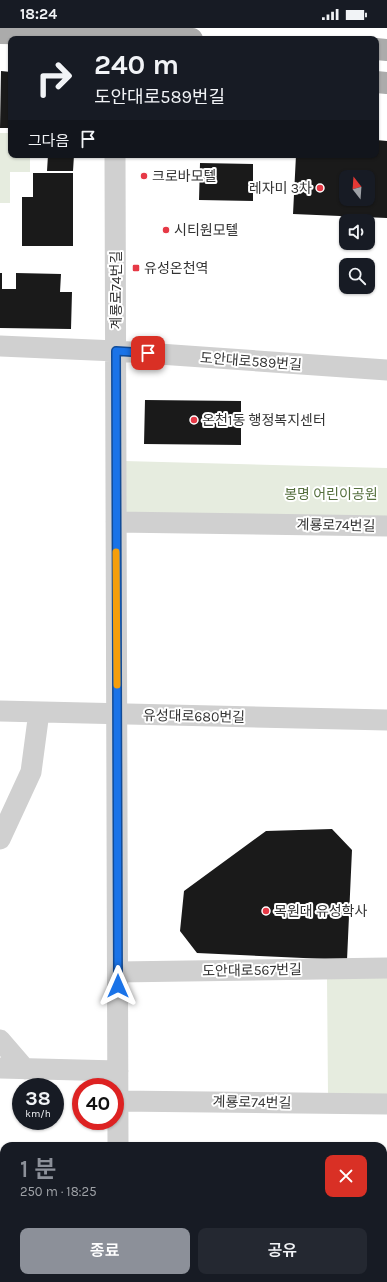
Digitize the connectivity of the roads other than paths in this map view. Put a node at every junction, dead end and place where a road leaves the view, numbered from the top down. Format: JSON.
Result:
{"nodes":[{"id":1,"x":0,"y":33,"type":"edge"},
{"id":2,"x":117,"y":35,"type":"edge"},
{"id":3,"x":136,"y":36,"type":"edge"},
{"id":4,"x":115,"y":158,"type":"edge"},
{"id":5,"x":0,"y":346,"type":"edge"},
{"id":6,"x":116,"y":351,"type":"junction"},
{"id":7,"x":387,"y":370,"type":"edge"},
{"id":8,"x":116,"y":522,"type":"junction"},
{"id":9,"x":387,"y":526,"type":"edge"},
{"id":10,"x":0,"y":711,"type":"edge"},
{"id":11,"x":39,"y":712,"type":"junction"},
{"id":12,"x":117,"y":714,"type":"junction"},
{"id":13,"x":387,"y":720,"type":"edge"},
{"id":14,"x":0,"y":839,"type":"edge"},
{"id":15,"x":387,"y":968,"type":"edge"},
{"id":16,"x":118,"y":972,"type":"junction"},
{"id":17,"x":0,"y":1040,"type":"edge"},
{"id":18,"x":0,"y":1068,"type":"edge"},
{"id":19,"x":25,"y":1068,"type":"junction"},
{"id":20,"x":118,"y":1071,"type":"junction"},
{"id":21,"x":118,"y":1078,"type":"edge"},
{"id":22,"x":124,"y":1101,"type":"edge"},
{"id":23,"x":387,"y":1104,"type":"edge"},
{"id":24,"x":118,"y":1130,"type":"edge"},
{"id":25,"x":118,"y":1142,"type":"edge"}],
"edges":[{"from":1,"to":2,"type":"main road"},
{"from":2,"to":3,"type":"main road"},
{"from":4,"to":6,"type":"street","name":"계룡로74번길"},
{"from":5,"to":6,"type":"street","name":"도안대로589번길"},
{"from":6,"to":7,"type":"street","name":"도안대로589번길"},
{"from":6,"to":8,"type":"street","name":"계룡로74번길"},
{"from":8,"to":9,"type":"street","name":"계룡로74번길"},
{"from":8,"to":12,"type":"street","name":"계룡로74번길"},
{"from":10,"to":11,"type":"street","name":"유성대로680번길"},
{"from":11,"to":12,"type":"street","name":"유성대로680번길"},
{"from":11,"to":14,"type":"street"},
{"from":12,"to":13,"type":"street","name":"유성대로680번길"},
{"from":12,"to":16,"type":"street","name":"계룡로74번길"},
{"from":15,"to":16,"type":"street","name":"도안대로567번길"},
{"from":16,"to":20,"type":"street","name":"계룡로74번길"},
{"from":17,"to":19,"type":"street"},
{"from":18,"to":19,"type":"street"},
{"from":19,"to":20,"type":"street"},
{"from":20,"to":21,"type":"street","name":"계룡로74번길"},
{"from":22,"to":23,"type":"street","name":"계룡로74번길"},
{"from":24,"to":25,"type":"street","name":"계룡로74번길"}]}
